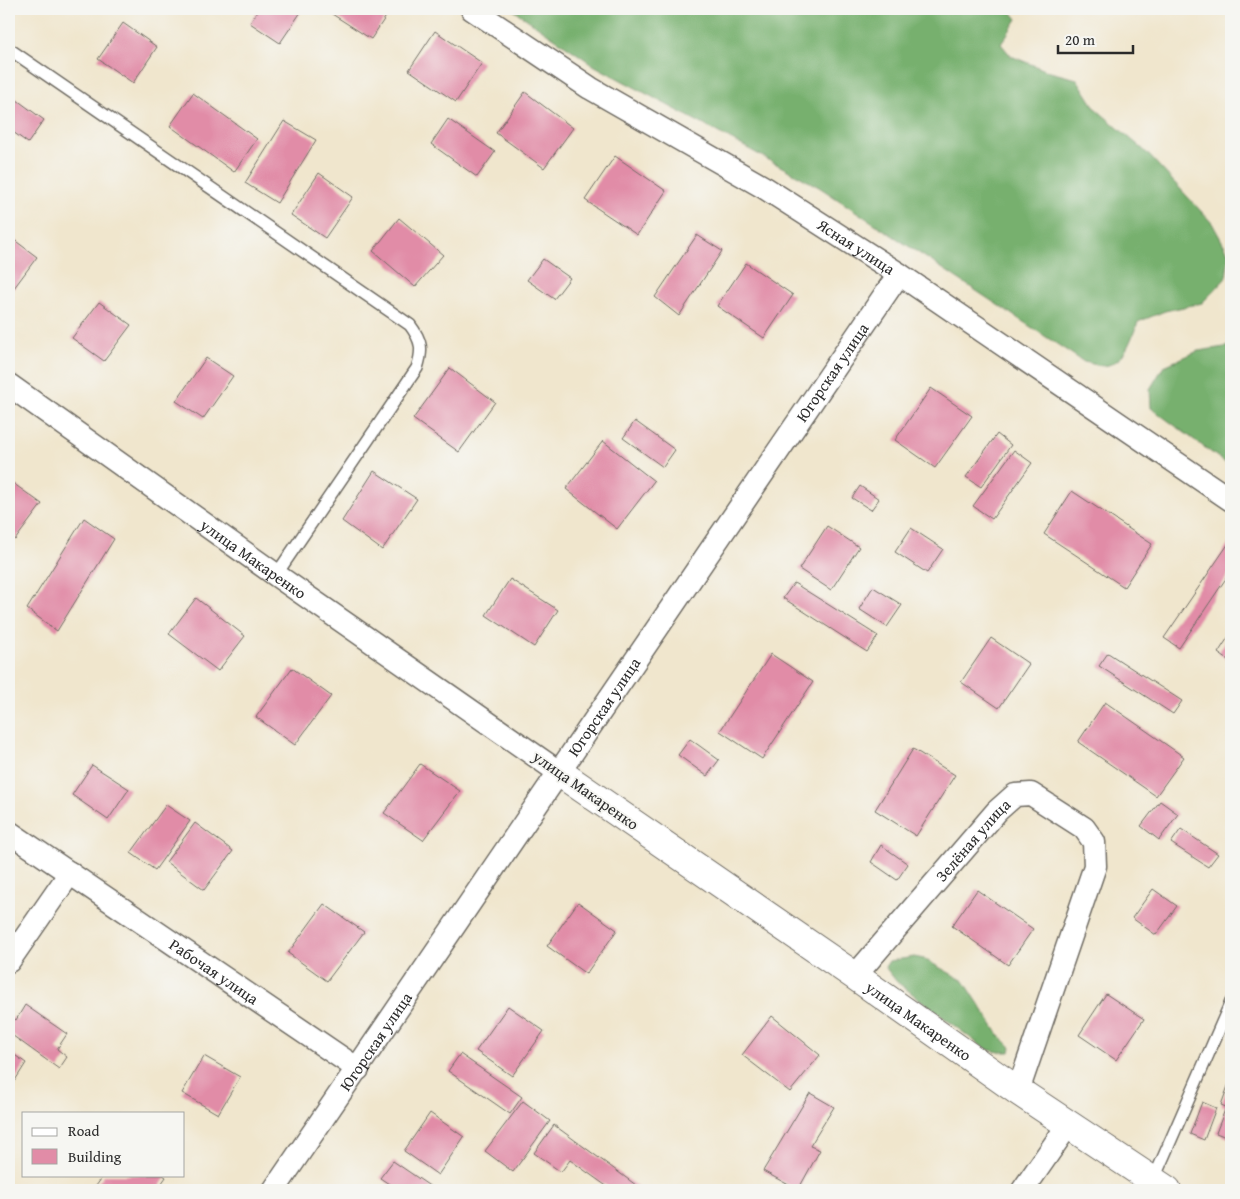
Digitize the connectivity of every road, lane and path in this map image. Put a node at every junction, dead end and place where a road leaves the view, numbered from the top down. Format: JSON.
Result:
{"nodes":[{"id":1,"x":472,"y":9,"type":"edge"},
{"id":2,"x":9,"y":49,"type":"edge"},
{"id":3,"x":900,"y":274,"type":"junction"},
{"id":4,"x":9,"y":385,"type":"edge"},
{"id":5,"x":1231,"y":500,"type":"edge"},
{"id":6,"x":276,"y":575,"type":"junction"},
{"id":7,"x":560,"y":773,"type":"junction"},
{"id":8,"x":9,"y":832,"type":"edge"},
{"id":9,"x":70,"y":873,"type":"junction"},
{"id":10,"x":9,"y":961,"type":"edge"},
{"id":11,"x":856,"y":976,"type":"junction"},
{"id":12,"x":1231,"y":1002,"type":"edge"},
{"id":13,"x":358,"y":1068,"type":"junction"},
{"id":14,"x":1018,"y":1091,"type":"junction"},
{"id":15,"x":1068,"y":1126,"type":"junction"},
{"id":16,"x":1160,"y":1186,"type":"edge"},
{"id":17,"x":274,"y":1190,"type":"edge"},
{"id":18,"x":1023,"y":1190,"type":"edge"}],
"edges":[{"from":1,"to":3,"type":"street","name":"Ясная улица"},
{"from":2,"to":6,"type":"lane"},
{"from":3,"to":5,"type":"street","name":"Ясная улица"},
{"from":3,"to":7,"type":"street","name":"Югорская улица"},
{"from":4,"to":6,"type":"street","name":"улица Макаренко"},
{"from":6,"to":7,"type":"street","name":"улица Макаренко"},
{"from":7,"to":11,"type":"street","name":"улица Макаренко"},
{"from":7,"to":13,"type":"street","name":"Югорская улица"},
{"from":8,"to":9,"type":"street","name":"Рабочая улица"},
{"from":9,"to":10,"type":"street"},
{"from":9,"to":13,"type":"street","name":"Рабочая улица"},
{"from":11,"to":14,"type":"street","name":"улица Макаренко"},
{"from":11,"to":14,"type":"street","name":"Зелёная улица"},
{"from":12,"to":16,"type":"lane"},
{"from":13,"to":17,"type":"street","name":"Югорская улица"},
{"from":14,"to":15,"type":"street","name":"улица Макаренко"},
{"from":15,"to":16,"type":"street","name":"улица Макаренко"},
{"from":15,"to":18,"type":"street"}]}
